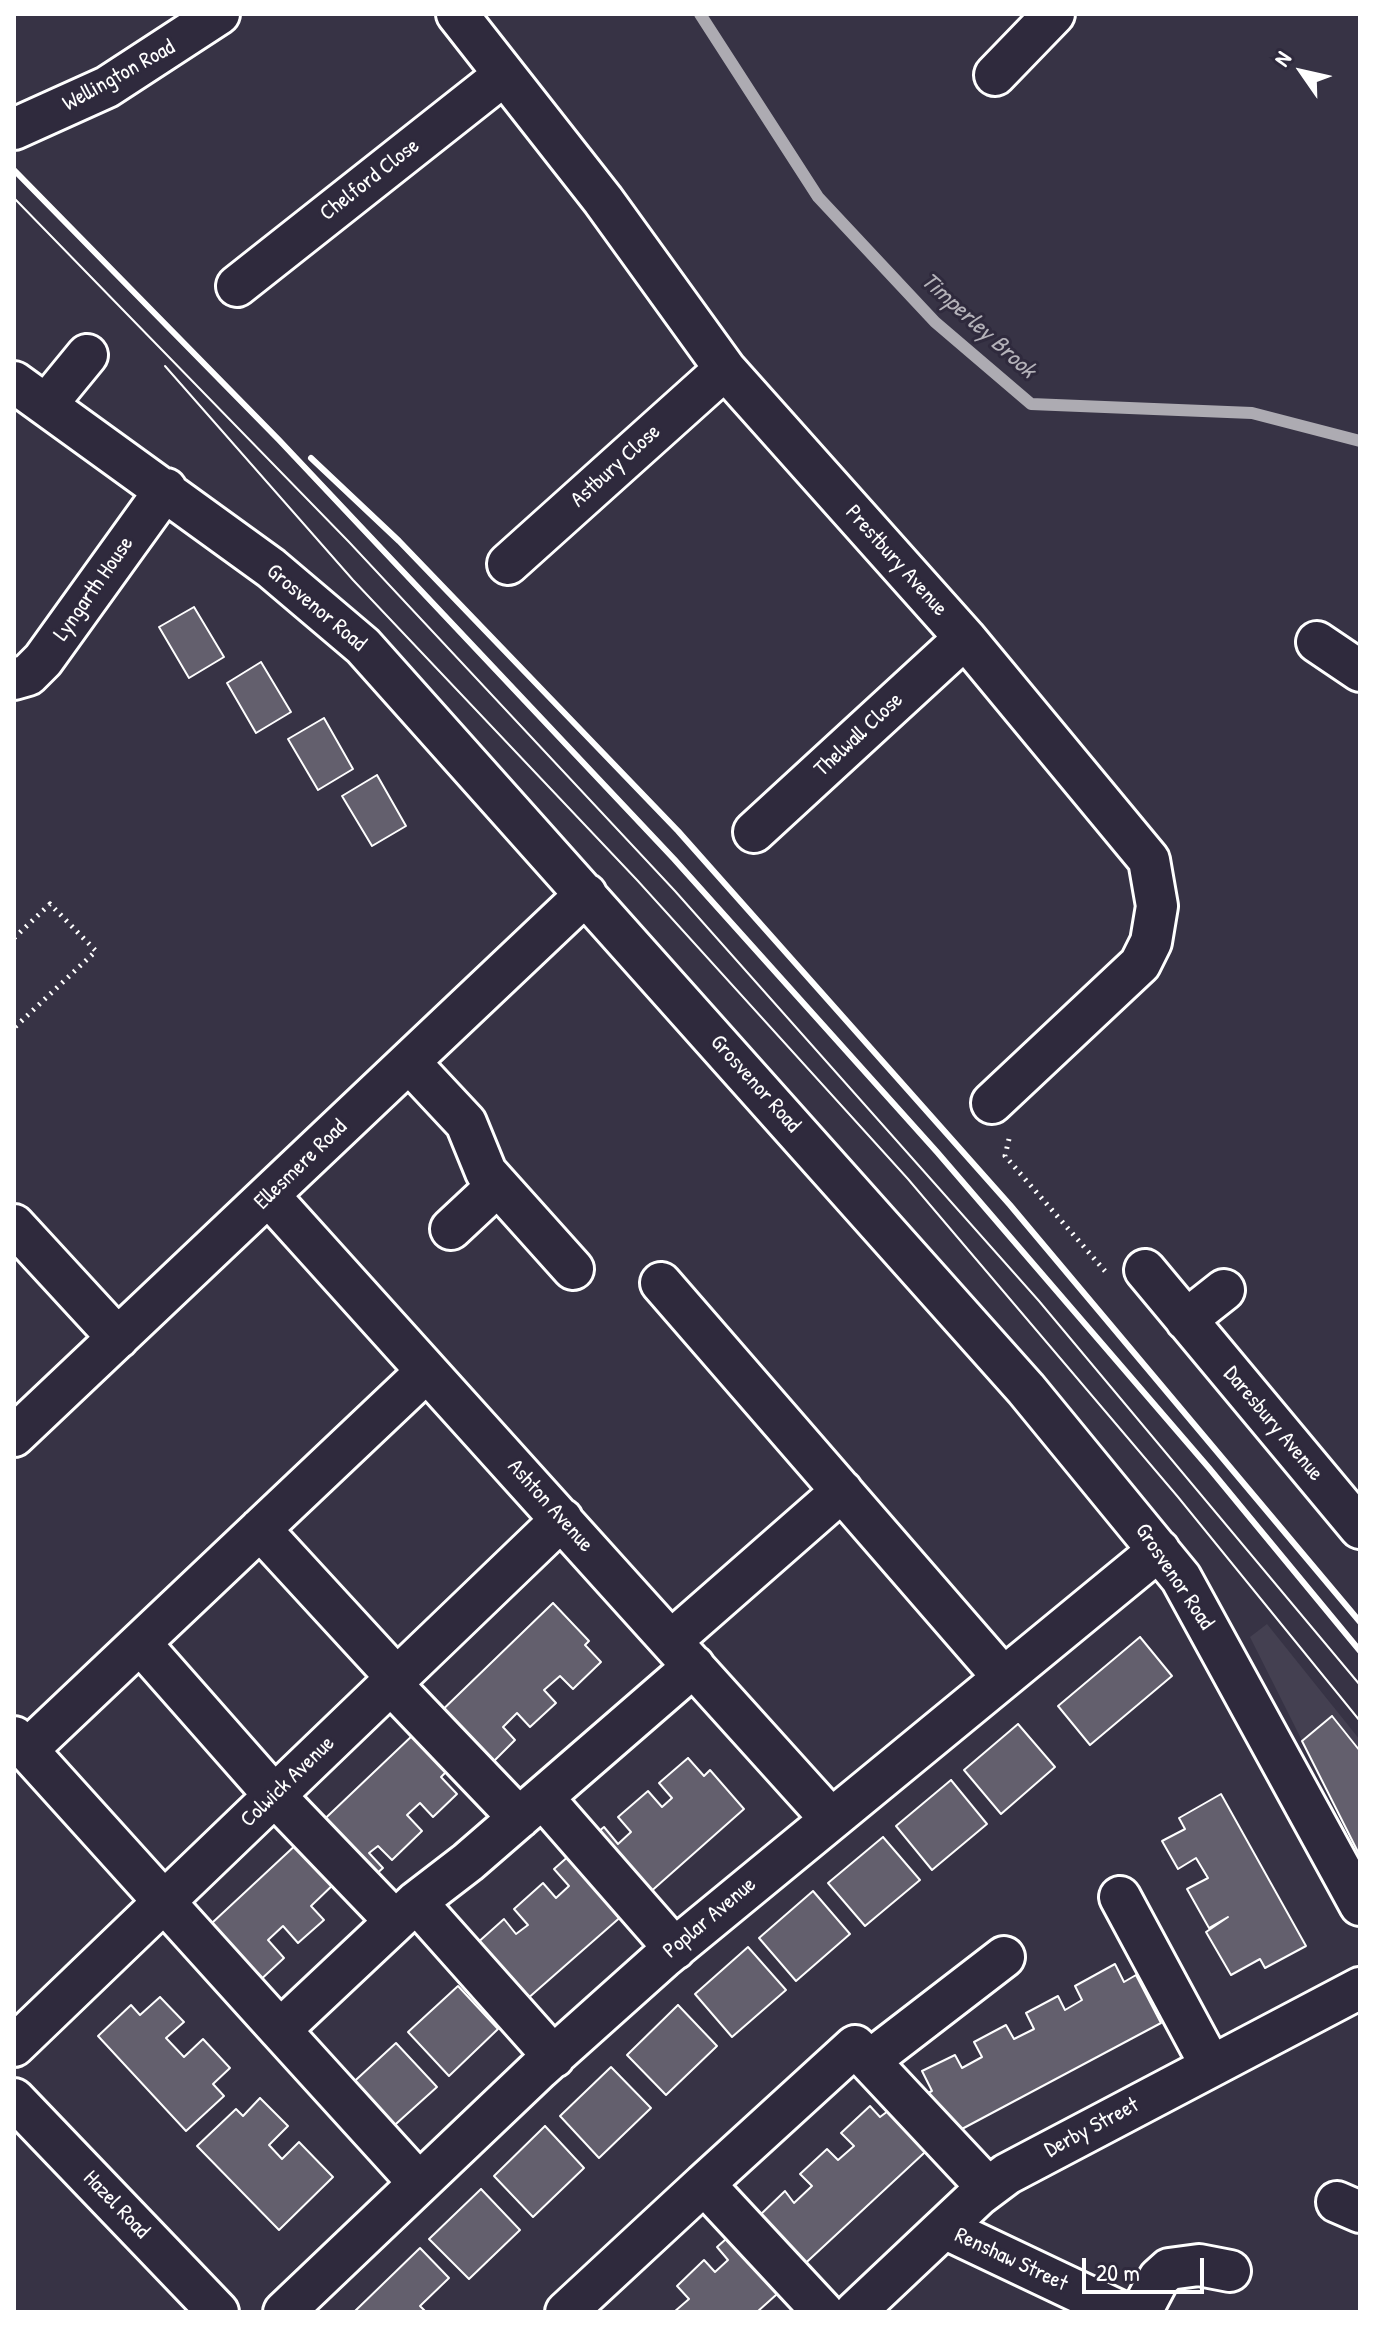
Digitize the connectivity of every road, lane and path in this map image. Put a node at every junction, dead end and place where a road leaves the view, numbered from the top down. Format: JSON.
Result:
{"nodes":[{"id":1,"x":219,"y":14,"type":"edge"},
{"id":2,"x":457,"y":14,"type":"edge"},
{"id":3,"x":1054,"y":14,"type":"edge"},
{"id":4,"x":504,"y":75,"type":"junction"},
{"id":5,"x":995,"y":75,"type":"dead end"},
{"id":6,"x":14,"y":129,"type":"edge"},
{"id":7,"x":237,"y":286,"type":"dead end"},
{"id":8,"x":87,"y":355,"type":"dead end"},
{"id":9,"x":725,"y":369,"type":"junction"},
{"id":10,"x":14,"y":382,"type":"edge"},
{"id":11,"x":46,"y":405,"type":"junction"},
{"id":12,"x":166,"y":489,"type":"junction"},
{"id":13,"x":508,"y":563,"type":"dead end"},
{"id":14,"x":965,"y":638,"type":"junction"},
{"id":15,"x":1317,"y":642,"type":"dead end"},
{"id":16,"x":1360,"y":671,"type":"edge"},
{"id":17,"x":14,"y":679,"type":"edge"},
{"id":18,"x":754,"y":832,"type":"dead end"},
{"id":19,"x":586,"y":894,"type":"junction"},
{"id":20,"x":14,"y":938,"type":"edge"},
{"id":21,"x":14,"y":1028,"type":"edge"},
{"id":22,"x":409,"y":1062,"type":"junction"},
{"id":23,"x":992,"y":1104,"type":"joint"},
{"id":24,"x":497,"y":1186,"type":"junction"},
{"id":25,"x":269,"y":1196,"type":"junction"},
{"id":26,"x":14,"y":1225,"type":"edge"},
{"id":27,"x":451,"y":1229,"type":"dead end"},
{"id":28,"x":573,"y":1269,"type":"dead end"},
{"id":29,"x":1145,"y":1270,"type":"joint"},
{"id":30,"x":661,"y":1283,"type":"dead end"},
{"id":31,"x":1224,"y":1290,"type":"dead end"},
{"id":32,"x":1186,"y":1320,"type":"junction"},
{"id":33,"x":118,"y":1338,"type":"junction"},
{"id":34,"x":427,"y":1371,"type":"junction"},
{"id":35,"x":14,"y":1436,"type":"edge"},
{"id":36,"x":842,"y":1491,"type":"junction"},
{"id":37,"x":562,"y":1519,"type":"junction"},
{"id":38,"x":1360,"y":1528,"type":"edge"},
{"id":39,"x":260,"y":1529,"type":"junction"},
{"id":40,"x":1159,"y":1550,"type":"junction"},
{"id":41,"x":140,"y":1643,"type":"junction"},
{"id":42,"x":683,"y":1654,"type":"junction"},
{"id":43,"x":1003,"y":1677,"type":"junction"},
{"id":44,"x":394,"y":1681,"type":"junction"},
{"id":45,"x":21,"y":1744,"type":"edge"},
{"id":46,"x":274,"y":1795,"type":"junction"},
{"id":47,"x":531,"y":1808,"type":"junction"},
{"id":48,"x":830,"y":1818,"type":"junction"},
{"id":49,"x":1120,"y":1897,"type":"dead end"},
{"id":50,"x":161,"y":1903,"type":"junction"},
{"id":51,"x":1360,"y":1905,"type":"edge"},
{"id":52,"x":406,"y":1912,"type":"junction"},
{"id":53,"x":675,"y":1949,"type":"junction"},
{"id":54,"x":1004,"y":1957,"type":"dead end"},
{"id":55,"x":1360,"y":1988,"type":"edge"},
{"id":56,"x":280,"y":2030,"type":"junction"},
{"id":57,"x":14,"y":2046,"type":"edge"},
{"id":58,"x":554,"y":2057,"type":"junction"},
{"id":59,"x":869,"y":2061,"type":"junction"},
{"id":60,"x":1211,"y":2066,"type":"junction"},
{"id":61,"x":14,"y":2099,"type":"edge"},
{"id":62,"x":419,"y":2183,"type":"junction"},
{"id":63,"x":704,"y":2184,"type":"junction"},
{"id":64,"x":988,"y":2188,"type":"junction"},
{"id":65,"x":944,"y":2228,"type":"junction"},
{"id":66,"x":1230,"y":2271,"type":"dead end"},
{"id":67,"x":1065,"y":2300,"type":"edge"},
{"id":68,"x":218,"y":2312,"type":"edge"},
{"id":69,"x":284,"y":2312,"type":"edge"},
{"id":70,"x":566,"y":2312,"type":"edge"},
{"id":71,"x":823,"y":2312,"type":"edge"},
{"id":72,"x":855,"y":2312,"type":"edge"},
{"id":73,"x":1121,"y":2312,"type":"edge"},
{"id":74,"x":1141,"y":2312,"type":"edge"}],
"edges":[{"from":1,"to":6,"type":"street","name":"Wellington Road"},
{"from":2,"to":4,"type":"street","name":"Prestbury Avenue"},
{"from":3,"to":5,"type":"street"},
{"from":4,"to":7,"type":"street","name":"Chelford Close"},
{"from":4,"to":9,"type":"street","name":"Prestbury Avenue"},
{"from":8,"to":11,"type":"street"},
{"from":9,"to":13,"type":"street","name":"Astbury Close"},
{"from":9,"to":14,"type":"street","name":"Prestbury Avenue"},
{"from":10,"to":11,"type":"street","name":"Grosvenor Road"},
{"from":11,"to":12,"type":"street","name":"Grosvenor Road"},
{"from":12,"to":17,"type":"street","name":"Lyngarth House"},
{"from":12,"to":19,"type":"street","name":"Grosvenor Road"},
{"from":14,"to":18,"type":"street","name":"Thelwall Close"},
{"from":14,"to":23,"type":"street","name":"Prestbury Avenue"},
{"from":15,"to":16,"type":"street"},
{"from":19,"to":22,"type":"street","name":"Ellesmere Road"},
{"from":19,"to":40,"type":"street","name":"Grosvenor Road"},
{"from":20,"to":21,"type":"path"},
{"from":22,"to":24,"type":"street"},
{"from":22,"to":25,"type":"street","name":"Ellesmere Road"},
{"from":23,"to":29,"type":"path"},
{"from":24,"to":27,"type":"street"},
{"from":24,"to":28,"type":"street"},
{"from":25,"to":33,"type":"street","name":"Ellesmere Road"},
{"from":25,"to":34,"type":"street","name":"Ashton Avenue"},
{"from":26,"to":33,"type":"street"},
{"from":29,"to":32,"type":"street","name":"Daresbury Avenue"},
{"from":30,"to":36,"type":"street"},
{"from":31,"to":32,"type":"street"},
{"from":32,"to":38,"type":"street","name":"Daresbury Avenue"},
{"from":33,"to":35,"type":"street","name":"Ellesmere Road"},
{"from":34,"to":37,"type":"street","name":"Ashton Avenue"},
{"from":34,"to":39,"type":"street"},
{"from":36,"to":42,"type":"street"},
{"from":36,"to":43,"type":"street"},
{"from":37,"to":42,"type":"street","name":"Ashton Avenue"},
{"from":37,"to":44,"type":"street","name":"Colwick Avenue"},
{"from":39,"to":41,"type":"street"},
{"from":39,"to":44,"type":"street"},
{"from":40,"to":43,"type":"street","name":"Poplar Avenue"},
{"from":40,"to":51,"type":"street","name":"Grosvenor Road"},
{"from":41,"to":45,"type":"street"},
{"from":41,"to":46,"type":"street"},
{"from":42,"to":47,"type":"street"},
{"from":42,"to":48,"type":"street","name":"Ashton Avenue"},
{"from":43,"to":48,"type":"street","name":"Poplar Avenue"},
{"from":44,"to":46,"type":"street","name":"Colwick Avenue"},
{"from":44,"to":47,"type":"street"},
{"from":45,"to":50,"type":"street"},
{"from":46,"to":50,"type":"street","name":"Colwick Avenue"},
{"from":46,"to":52,"type":"street"},
{"from":47,"to":52,"type":"street"},
{"from":47,"to":53,"type":"street"},
{"from":48,"to":53,"type":"street","name":"Poplar Avenue"},
{"from":49,"to":60,"type":"street"},
{"from":50,"to":56,"type":"street"},
{"from":50,"to":57,"type":"street","name":"Colwick Avenue"},
{"from":52,"to":56,"type":"street"},
{"from":52,"to":58,"type":"street"},
{"from":53,"to":58,"type":"street","name":"Poplar Avenue"},
{"from":54,"to":59,"type":"street"},
{"from":55,"to":60,"type":"street","name":"Derby Street"},
{"from":56,"to":62,"type":"street"},
{"from":58,"to":62,"type":"street","name":"Poplar Avenue"},
{"from":59,"to":63,"type":"street"},
{"from":59,"to":64,"type":"street"},
{"from":60,"to":64,"type":"street","name":"Derby Street"},
{"from":61,"to":68,"type":"street","name":"Hazel Road"},
{"from":62,"to":69,"type":"street","name":"Poplar Avenue"},
{"from":63,"to":70,"type":"street"},
{"from":63,"to":71,"type":"street"},
{"from":64,"to":65,"type":"street","name":"Derby Street"},
{"from":65,"to":67,"type":"street","name":"Renshaw Street"},
{"from":65,"to":72,"type":"street","name":"Derby Street"},
{"from":66,"to":74,"type":"street"},
{"from":67,"to":73,"type":"street","name":"Renshaw Street"}]}
